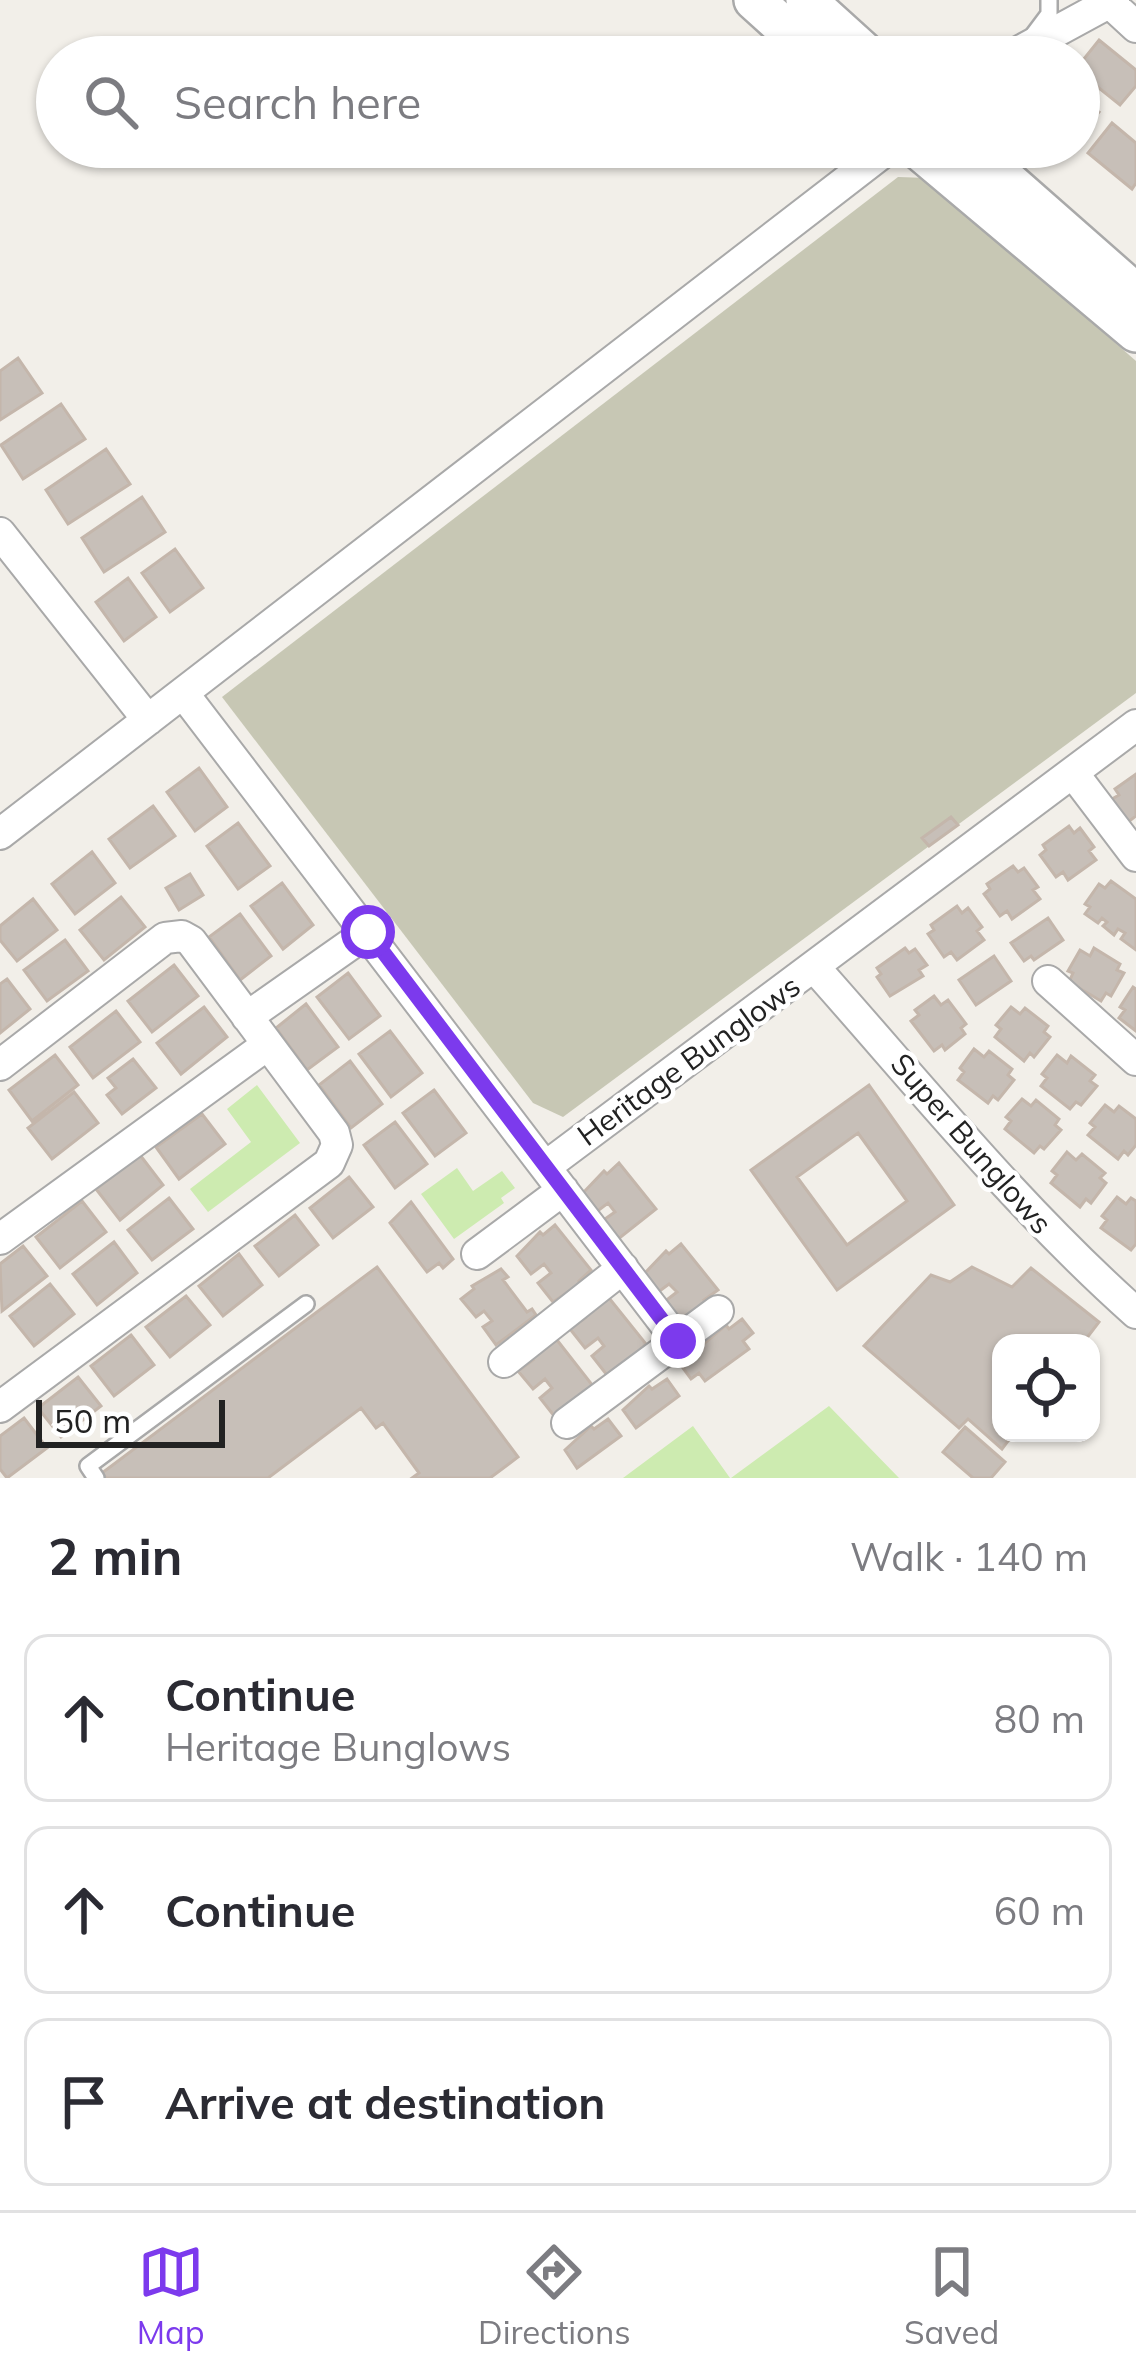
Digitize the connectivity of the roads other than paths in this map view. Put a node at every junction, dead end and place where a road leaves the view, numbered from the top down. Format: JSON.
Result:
{"nodes":[{"id":1,"x":754,"y":0,"type":"edge"},
{"id":2,"x":806,"y":0,"type":"edge"},
{"id":3,"x":1049,"y":0,"type":"edge"},
{"id":4,"x":1112,"y":1,"type":"edge"},
{"id":5,"x":1136,"y":27,"type":"edge"},
{"id":6,"x":794,"y":36,"type":"edge"},
{"id":7,"x":846,"y":36,"type":"edge"},
{"id":8,"x":1030,"y":36,"type":"edge"},
{"id":9,"x":1046,"y":36,"type":"edge"},
{"id":10,"x":863,"y":168,"type":"edge"},
{"id":11,"x":941,"y":168,"type":"edge"},
{"id":12,"x":993,"y":168,"type":"edge"},
{"id":13,"x":1136,"y":294,"type":"edge"},
{"id":14,"x":1136,"y":332,"type":"edge"},
{"id":15,"x":0,"y":533,"type":"edge"},
{"id":16,"x":183,"y":692,"type":"junction"},
{"id":17,"x":148,"y":720,"type":"junction"},
{"id":18,"x":1136,"y":725,"type":"edge"},
{"id":19,"x":1073,"y":773,"type":"junction"},
{"id":20,"x":0,"y":834,"type":"edge"},
{"id":21,"x":1136,"y":856,"type":"edge"},
{"id":22,"x":368,"y":932,"type":"junction"},
{"id":23,"x":815,"y":968,"type":"junction"},
{"id":24,"x":1048,"y":981,"type":"dead end"},
{"id":25,"x":247,"y":1017,"type":"junction"},
{"id":26,"x":267,"y":1045,"type":"junction"},
{"id":27,"x":1136,"y":1060,"type":"edge"},
{"id":28,"x":0,"y":1065,"type":"edge"},
{"id":29,"x":554,"y":1178,"type":"junction"},
{"id":30,"x":0,"y":1239,"type":"edge"},
{"id":31,"x":477,"y":1254,"type":"dead end"},
{"id":32,"x":623,"y":1268,"type":"junction"},
{"id":33,"x":306,"y":1304,"type":"dead end"},
{"id":34,"x":718,"y":1311,"type":"dead end"},
{"id":35,"x":1136,"y":1313,"type":"edge"},
{"id":36,"x":678,"y":1341,"type":"junction"},
{"id":37,"x":504,"y":1362,"type":"dead end"},
{"id":38,"x":0,"y":1407,"type":"edge"},
{"id":39,"x":567,"y":1423,"type":"dead end"},
{"id":40,"x":96,"y":1478,"type":"edge"}],
"edges":[{"from":1,"to":6,"type":"street"},
{"from":2,"to":7,"type":"street"},
{"from":3,"to":8,"type":"lane"},
{"from":4,"to":5,"type":"street"},
{"from":4,"to":9,"type":"street"},
{"from":10,"to":16,"type":"street"},
{"from":11,"to":14,"type":"street"},
{"from":12,"to":13,"type":"street"},
{"from":15,"to":17,"type":"street"},
{"from":16,"to":17,"type":"street"},
{"from":16,"to":22,"type":"street"},
{"from":17,"to":20,"type":"street"},
{"from":18,"to":19,"type":"street","name":"Heritage Bunglows"},
{"from":19,"to":21,"type":"street"},
{"from":19,"to":23,"type":"street","name":"Heritage Bunglows"},
{"from":22,"to":25,"type":"street"},
{"from":22,"to":29,"type":"street"},
{"from":23,"to":29,"type":"street","name":"Heritage Bunglows"},
{"from":23,"to":35,"type":"street","name":"Super Bunglows"},
{"from":24,"to":27,"type":"street"},
{"from":25,"to":26,"type":"street"},
{"from":25,"to":28,"type":"street"},
{"from":26,"to":30,"type":"street"},
{"from":26,"to":38,"type":"street"},
{"from":29,"to":31,"type":"street","name":"Heritage Bunglows"},
{"from":29,"to":32,"type":"street"},
{"from":32,"to":36,"type":"street"},
{"from":32,"to":37,"type":"street"},
{"from":33,"to":40,"type":"lane"},
{"from":34,"to":36,"type":"street"},
{"from":36,"to":39,"type":"street"}]}
